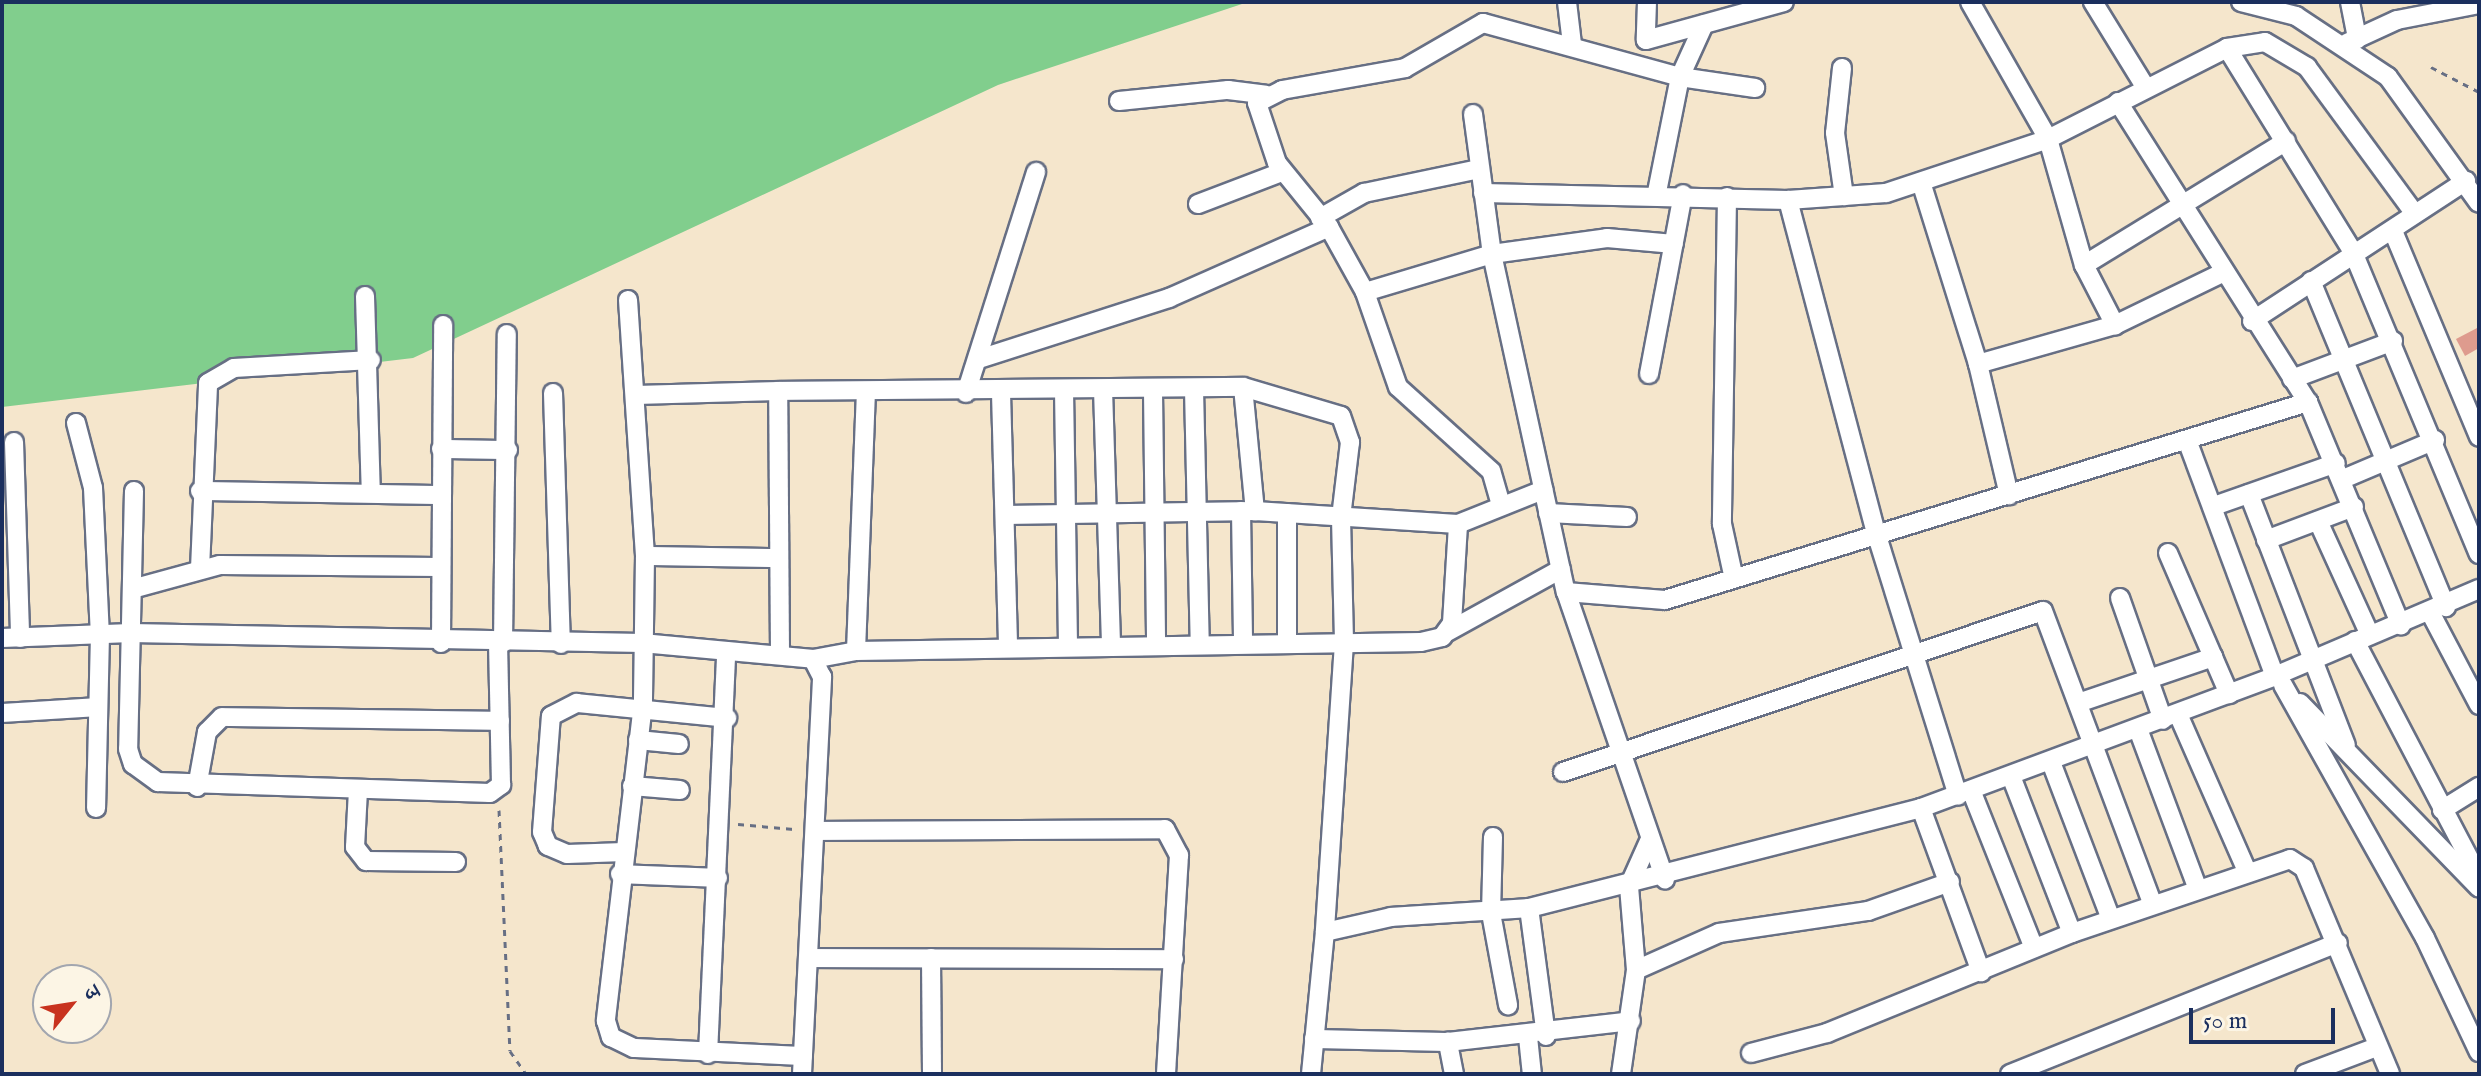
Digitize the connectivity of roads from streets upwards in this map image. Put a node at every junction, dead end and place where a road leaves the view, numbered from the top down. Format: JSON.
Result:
{"nodes":[{"id":1,"x":1647,"y":2,"type":"edge"},
{"id":2,"x":1784,"y":2,"type":"edge"},
{"id":3,"x":1970,"y":2,"type":"edge"},
{"id":4,"x":2093,"y":2,"type":"edge"},
{"id":5,"x":2241,"y":2,"type":"edge"},
{"id":6,"x":2350,"y":2,"type":"edge"},
{"id":7,"x":1568,"y":3,"type":"edge"},
{"id":8,"x":2479,"y":3,"type":"edge"},
{"id":9,"x":2422,"y":8,"type":"edge"},
{"id":10,"x":2294,"y":9,"type":"edge"},
{"id":11,"x":1704,"y":24,"type":"junction"},
{"id":12,"x":2352,"y":41,"type":"junction"},
{"id":13,"x":1572,"y":44,"type":"junction"},
{"id":14,"x":2227,"y":48,"type":"junction"},
{"id":15,"x":1842,"y":68,"type":"dead end"},
{"id":16,"x":1680,"y":77,"type":"junction"},
{"id":17,"x":1755,"y":88,"type":"dead end"},
{"id":18,"x":2146,"y":88,"type":"junction"},
{"id":19,"x":1266,"y":95,"type":"junction"},
{"id":20,"x":1119,"y":101,"type":"dead end"},
{"id":21,"x":2118,"y":102,"type":"junction"},
{"id":22,"x":1473,"y":114,"type":"dead end"},
{"id":23,"x":2048,"y":139,"type":"junction"},
{"id":24,"x":2286,"y":141,"type":"junction"},
{"id":25,"x":1479,"y":169,"type":"junction"},
{"id":26,"x":1036,"y":172,"type":"dead end"},
{"id":27,"x":1282,"y":172,"type":"junction"},
{"id":28,"x":2466,"y":181,"type":"junction"},
{"id":29,"x":1921,"y":182,"type":"junction"},
{"id":30,"x":1657,"y":192,"type":"junction"},
{"id":31,"x":1483,"y":193,"type":"junction"},
{"id":32,"x":1683,"y":194,"type":"junction"},
{"id":33,"x":1844,"y":196,"type":"junction"},
{"id":34,"x":1727,"y":197,"type":"junction"},
{"id":35,"x":1788,"y":200,"type":"junction"},
{"id":36,"x":2479,"y":203,"type":"edge"},
{"id":37,"x":1198,"y":204,"type":"dead end"},
{"id":38,"x":2180,"y":204,"type":"junction"},
{"id":39,"x":2415,"y":214,"type":"junction"},
{"id":40,"x":1324,"y":223,"type":"junction"},
{"id":41,"x":2393,"y":231,"type":"junction"},
{"id":42,"x":1674,"y":244,"type":"junction"},
{"id":43,"x":2353,"y":252,"type":"junction"},
{"id":44,"x":1492,"y":254,"type":"junction"},
{"id":45,"x":2084,"y":265,"type":"junction"},
{"id":46,"x":2222,"y":273,"type":"junction"},
{"id":47,"x":2311,"y":281,"type":"junction"},
{"id":48,"x":1365,"y":292,"type":"junction"},
{"id":49,"x":365,"y":296,"type":"dead end"},
{"id":50,"x":628,"y":300,"type":"dead end"},
{"id":51,"x":2252,"y":321,"type":"junction"},
{"id":52,"x":443,"y":325,"type":"dead end"},
{"id":53,"x":2115,"y":325,"type":"junction"},
{"id":54,"x":507,"y":334,"type":"dead end"},
{"id":55,"x":2393,"y":341,"type":"junction"},
{"id":56,"x":979,"y":359,"type":"junction"},
{"id":57,"x":371,"y":360,"type":"junction"},
{"id":58,"x":2343,"y":360,"type":"junction"},
{"id":59,"x":1978,"y":364,"type":"junction"},
{"id":60,"x":1649,"y":374,"type":"dead end"},
{"id":61,"x":2292,"y":379,"type":"junction"},
{"id":62,"x":1243,"y":387,"type":"junction"},
{"id":63,"x":1103,"y":389,"type":"junction"},
{"id":64,"x":1194,"y":389,"type":"junction"},
{"id":65,"x":1064,"y":390,"type":"junction"},
{"id":66,"x":778,"y":391,"type":"junction"},
{"id":67,"x":1153,"y":391,"type":"junction"},
{"id":68,"x":553,"y":393,"type":"dead end"},
{"id":69,"x":866,"y":393,"type":"junction"},
{"id":70,"x":966,"y":393,"type":"junction"},
{"id":71,"x":1001,"y":393,"type":"junction"},
{"id":72,"x":636,"y":395,"type":"junction"},
{"id":73,"x":2308,"y":402,"type":"junction"},
{"id":74,"x":76,"y":423,"type":"dead end"},
{"id":75,"x":2477,"y":428,"type":"edge"},
{"id":76,"x":2187,"y":440,"type":"junction"},
{"id":77,"x":2435,"y":440,"type":"junction"},
{"id":78,"x":14,"y":442,"type":"dead end"},
{"id":79,"x":441,"y":449,"type":"junction"},
{"id":80,"x":508,"y":450,"type":"junction"},
{"id":81,"x":2387,"y":460,"type":"junction"},
{"id":82,"x":2340,"y":471,"type":"junction"},
{"id":83,"x":1543,"y":490,"type":"junction"},
{"id":84,"x":134,"y":491,"type":"dead end"},
{"id":85,"x":200,"y":491,"type":"junction"},
{"id":86,"x":371,"y":493,"type":"junction"},
{"id":87,"x":2249,"y":494,"type":"junction"},
{"id":88,"x":441,"y":495,"type":"junction"},
{"id":89,"x":2009,"y":495,"type":"junction"},
{"id":90,"x":1501,"y":505,"type":"junction"},
{"id":91,"x":2214,"y":506,"type":"junction"},
{"id":92,"x":2354,"y":507,"type":"junction"},
{"id":93,"x":1248,"y":511,"type":"junction"},
{"id":94,"x":1197,"y":512,"type":"junction"},
{"id":95,"x":1110,"y":513,"type":"junction"},
{"id":96,"x":1157,"y":513,"type":"junction"},
{"id":97,"x":1287,"y":513,"type":"junction"},
{"id":98,"x":1548,"y":513,"type":"junction"},
{"id":99,"x":1063,"y":514,"type":"junction"},
{"id":100,"x":1005,"y":515,"type":"junction"},
{"id":101,"x":1627,"y":517,"type":"dead end"},
{"id":102,"x":1341,"y":518,"type":"junction"},
{"id":103,"x":2318,"y":521,"type":"junction"},
{"id":104,"x":1458,"y":524,"type":"junction"},
{"id":105,"x":1877,"y":536,"type":"junction"},
{"id":106,"x":2266,"y":540,"type":"junction"},
{"id":107,"x":2168,"y":553,"type":"dead end"},
{"id":108,"x":2479,"y":554,"type":"edge"},
{"id":109,"x":645,"y":556,"type":"junction"},
{"id":110,"x":775,"y":558,"type":"junction"},
{"id":111,"x":439,"y":567,"type":"junction"},
{"id":112,"x":200,"y":569,"type":"junction"},
{"id":113,"x":1561,"y":569,"type":"junction"},
{"id":114,"x":1734,"y":579,"type":"junction"},
{"id":115,"x":132,"y":589,"type":"junction"},
{"id":116,"x":2479,"y":589,"type":"edge"},
{"id":117,"x":1566,"y":592,"type":"junction"},
{"id":118,"x":2120,"y":598,"type":"dead end"},
{"id":119,"x":2438,"y":610,"type":"junction"},
{"id":120,"x":2401,"y":625,"type":"junction"},
{"id":121,"x":1447,"y":632,"type":"junction"},
{"id":122,"x":131,"y":633,"type":"junction"},
{"id":123,"x":100,"y":634,"type":"junction"},
{"id":124,"x":11,"y":638,"type":"edge"},
{"id":125,"x":2363,"y":638,"type":"junction"},
{"id":126,"x":441,"y":643,"type":"junction"},
{"id":127,"x":505,"y":643,"type":"junction"},
{"id":128,"x":642,"y":643,"type":"junction"},
{"id":129,"x":1344,"y":643,"type":"junction"},
{"id":130,"x":552,"y":644,"type":"junction"},
{"id":131,"x":1243,"y":644,"type":"junction"},
{"id":132,"x":1287,"y":644,"type":"junction"},
{"id":133,"x":1156,"y":645,"type":"junction"},
{"id":134,"x":1200,"y":645,"type":"junction"},
{"id":135,"x":1111,"y":646,"type":"junction"},
{"id":136,"x":1008,"y":647,"type":"junction"},
{"id":137,"x":1068,"y":647,"type":"junction"},
{"id":138,"x":726,"y":651,"type":"junction"},
{"id":139,"x":856,"y":651,"type":"junction"},
{"id":140,"x":780,"y":652,"type":"junction"},
{"id":141,"x":1914,"y":657,"type":"junction"},
{"id":142,"x":2213,"y":657,"type":"junction"},
{"id":143,"x":2309,"y":657,"type":"junction"},
{"id":144,"x":813,"y":659,"type":"junction"},
{"id":145,"x":2275,"y":676,"type":"junction"},
{"id":146,"x":2148,"y":679,"type":"junction"},
{"id":147,"x":2229,"y":694,"type":"junction"},
{"id":148,"x":2078,"y":703,"type":"junction"},
{"id":149,"x":643,"y":704,"type":"junction"},
{"id":150,"x":2479,"y":705,"type":"edge"},
{"id":151,"x":98,"y":707,"type":"junction"},
{"id":152,"x":2,"y":713,"type":"edge"},
{"id":153,"x":2170,"y":717,"type":"junction"},
{"id":154,"x":727,"y":718,"type":"junction"},
{"id":155,"x":500,"y":721,"type":"junction"},
{"id":156,"x":2138,"y":729,"type":"junction"},
{"id":157,"x":638,"y":740,"type":"junction"},
{"id":158,"x":679,"y":744,"type":"dead end"},
{"id":159,"x":2091,"y":747,"type":"junction"},
{"id":160,"x":2350,"y":754,"type":"junction"},
{"id":161,"x":1619,"y":756,"type":"junction"},
{"id":162,"x":2051,"y":762,"type":"junction"},
{"id":163,"x":1563,"y":772,"type":"dead end"},
{"id":164,"x":2011,"y":776,"type":"junction"},
{"id":165,"x":632,"y":786,"type":"junction"},
{"id":166,"x":197,"y":787,"type":"junction"},
{"id":167,"x":2479,"y":787,"type":"edge"},
{"id":168,"x":358,"y":790,"type":"junction"},
{"id":169,"x":680,"y":790,"type":"dead end"},
{"id":170,"x":1965,"y":793,"type":"junction"},
{"id":171,"x":96,"y":808,"type":"dead end"},
{"id":172,"x":1921,"y":808,"type":"junction"},
{"id":173,"x":2442,"y":810,"type":"junction"},
{"id":174,"x":816,"y":831,"type":"junction"},
{"id":175,"x":1493,"y":837,"type":"dead end"},
{"id":176,"x":1650,"y":839,"type":"junction"},
{"id":177,"x":624,"y":852,"type":"junction"},
{"id":178,"x":456,"y":862,"type":"dead end"},
{"id":179,"x":2246,"y":869,"type":"junction"},
{"id":180,"x":620,"y":874,"type":"junction"},
{"id":181,"x":2479,"y":877,"type":"edge"},
{"id":182,"x":718,"y":878,"type":"junction"},
{"id":183,"x":1665,"y":879,"type":"junction"},
{"id":184,"x":1950,"y":882,"type":"junction"},
{"id":185,"x":1629,"y":886,"type":"junction"},
{"id":186,"x":2197,"y":887,"type":"junction"},
{"id":187,"x":2479,"y":888,"type":"edge"},
{"id":188,"x":2152,"y":903,"type":"junction"},
{"id":189,"x":1529,"y":908,"type":"junction"},
{"id":190,"x":1491,"y":913,"type":"junction"},
{"id":191,"x":2111,"y":919,"type":"junction"},
{"id":192,"x":1325,"y":932,"type":"junction"},
{"id":193,"x":2072,"y":933,"type":"junction"},
{"id":194,"x":2338,"y":943,"type":"junction"},
{"id":195,"x":2034,"y":948,"type":"junction"},
{"id":196,"x":809,"y":958,"type":"junction"},
{"id":197,"x":931,"y":958,"type":"junction"},
{"id":198,"x":1174,"y":959,"type":"junction"},
{"id":199,"x":1636,"y":970,"type":"junction"},
{"id":200,"x":1981,"y":972,"type":"junction"},
{"id":201,"x":1508,"y":1005,"type":"dead end"},
{"id":202,"x":1631,"y":1021,"type":"junction"},
{"id":203,"x":1537,"y":1036,"type":"junction"},
{"id":204,"x":1314,"y":1039,"type":"junction"},
{"id":205,"x":1448,"y":1042,"type":"junction"},
{"id":206,"x":2377,"y":1047,"type":"junction"},
{"id":207,"x":2479,"y":1052,"type":"edge"},
{"id":208,"x":1751,"y":1053,"type":"dead end"},
{"id":209,"x":708,"y":1054,"type":"junction"},
{"id":210,"x":802,"y":1065,"type":"edge"},
{"id":211,"x":932,"y":1074,"type":"edge"},
{"id":212,"x":1166,"y":1074,"type":"edge"},
{"id":213,"x":1311,"y":1074,"type":"edge"},
{"id":214,"x":1454,"y":1074,"type":"edge"},
{"id":215,"x":1532,"y":1074,"type":"edge"},
{"id":216,"x":1621,"y":1074,"type":"edge"},
{"id":217,"x":2010,"y":1074,"type":"edge"},
{"id":218,"x":2305,"y":1074,"type":"edge"},
{"id":219,"x":2390,"y":1074,"type":"edge"}],
"edges":[{"from":1,"to":11,"type":"street"},
{"from":2,"to":11,"type":"street"},
{"from":3,"to":23,"type":"street"},
{"from":4,"to":18,"type":"street"},
{"from":5,"to":10,"type":"street"},
{"from":6,"to":12,"type":"street"},
{"from":7,"to":13,"type":"street"},
{"from":8,"to":9,"type":"street"},
{"from":9,"to":12,"type":"street"},
{"from":10,"to":12,"type":"street"},
{"from":11,"to":16,"type":"street"},
{"from":12,"to":28,"type":"street"},
{"from":13,"to":16,"type":"street"},
{"from":13,"to":19,"type":"street"},
{"from":14,"to":18,"type":"street"},
{"from":14,"to":24,"type":"street"},
{"from":14,"to":39,"type":"street"},
{"from":15,"to":33,"type":"street"},
{"from":16,"to":17,"type":"street"},
{"from":16,"to":30,"type":"street"},
{"from":18,"to":21,"type":"street"},
{"from":19,"to":20,"type":"street"},
{"from":19,"to":27,"type":"street"},
{"from":21,"to":23,"type":"street"},
{"from":21,"to":38,"type":"street"},
{"from":22,"to":25,"type":"street"},
{"from":23,"to":29,"type":"street"},
{"from":23,"to":45,"type":"street"},
{"from":24,"to":38,"type":"street"},
{"from":24,"to":43,"type":"street"},
{"from":25,"to":31,"type":"street"},
{"from":25,"to":40,"type":"street"},
{"from":26,"to":56,"type":"street"},
{"from":27,"to":37,"type":"street"},
{"from":27,"to":40,"type":"street"},
{"from":28,"to":36,"type":"street"},
{"from":28,"to":39,"type":"street"},
{"from":29,"to":33,"type":"street"},
{"from":29,"to":59,"type":"street"},
{"from":30,"to":31,"type":"street"},
{"from":30,"to":32,"type":"street"},
{"from":31,"to":44,"type":"street"},
{"from":32,"to":34,"type":"street"},
{"from":32,"to":42,"type":"street"},
{"from":33,"to":35,"type":"street"},
{"from":34,"to":35,"type":"street"},
{"from":34,"to":114,"type":"street"},
{"from":35,"to":105,"type":"street"},
{"from":38,"to":45,"type":"street"},
{"from":38,"to":46,"type":"street"},
{"from":39,"to":41,"type":"street"},
{"from":40,"to":48,"type":"street"},
{"from":40,"to":56,"type":"street"},
{"from":41,"to":43,"type":"street"},
{"from":41,"to":75,"type":"street"},
{"from":42,"to":44,"type":"street"},
{"from":42,"to":60,"type":"street"},
{"from":43,"to":47,"type":"street"},
{"from":43,"to":55,"type":"street"},
{"from":44,"to":48,"type":"street"},
{"from":44,"to":83,"type":"street"},
{"from":45,"to":53,"type":"street"},
{"from":46,"to":51,"type":"street"},
{"from":46,"to":53,"type":"street"},
{"from":47,"to":51,"type":"street"},
{"from":47,"to":58,"type":"street"},
{"from":48,"to":90,"type":"street"},
{"from":49,"to":57,"type":"street"},
{"from":50,"to":72,"type":"street"},
{"from":51,"to":61,"type":"street"},
{"from":52,"to":79,"type":"street"},
{"from":53,"to":59,"type":"street"},
{"from":54,"to":80,"type":"street"},
{"from":55,"to":58,"type":"street"},
{"from":55,"to":77,"type":"street"},
{"from":56,"to":70,"type":"street"},
{"from":57,"to":85,"type":"street"},
{"from":57,"to":86,"type":"street"},
{"from":58,"to":61,"type":"street"},
{"from":58,"to":81,"type":"street"},
{"from":59,"to":89,"type":"street"},
{"from":61,"to":73,"type":"street"},
{"from":62,"to":64,"type":"street"},
{"from":62,"to":93,"type":"street"},
{"from":62,"to":102,"type":"street"},
{"from":63,"to":65,"type":"street"},
{"from":63,"to":67,"type":"street"},
{"from":63,"to":95,"type":"street"},
{"from":64,"to":67,"type":"street"},
{"from":64,"to":94,"type":"street"},
{"from":65,"to":71,"type":"street"},
{"from":65,"to":99,"type":"street"},
{"from":66,"to":69,"type":"street"},
{"from":66,"to":72,"type":"street"},
{"from":66,"to":110,"type":"street"},
{"from":67,"to":96,"type":"street"},
{"from":68,"to":130,"type":"street"},
{"from":69,"to":70,"type":"street"},
{"from":69,"to":139,"type":"street"},
{"from":70,"to":71,"type":"street"},
{"from":71,"to":100,"type":"street"},
{"from":72,"to":109,"type":"street"},
{"from":73,"to":76,"type":"street"},
{"from":73,"to":82,"type":"street"},
{"from":74,"to":123,"type":"street"},
{"from":76,"to":89,"type":"street"},
{"from":76,"to":91,"type":"street"},
{"from":77,"to":81,"type":"street"},
{"from":77,"to":108,"type":"street"},
{"from":78,"to":124,"type":"street"},
{"from":79,"to":80,"type":"street"},
{"from":79,"to":88,"type":"street"},
{"from":80,"to":127,"type":"street"},
{"from":81,"to":82,"type":"street"},
{"from":81,"to":119,"type":"street"},
{"from":82,"to":87,"type":"street"},
{"from":82,"to":92,"type":"street"},
{"from":83,"to":90,"type":"street"},
{"from":83,"to":98,"type":"street"},
{"from":84,"to":115,"type":"street"},
{"from":85,"to":86,"type":"street"},
{"from":85,"to":112,"type":"street"},
{"from":86,"to":88,"type":"street"},
{"from":87,"to":91,"type":"street"},
{"from":87,"to":106,"type":"street"},
{"from":88,"to":111,"type":"street"},
{"from":89,"to":105,"type":"street"},
{"from":90,"to":104,"type":"street"},
{"from":91,"to":145,"type":"street"},
{"from":92,"to":103,"type":"street"},
{"from":92,"to":120,"type":"street"},
{"from":93,"to":94,"type":"street"},
{"from":93,"to":97,"type":"street"},
{"from":93,"to":131,"type":"street"},
{"from":94,"to":96,"type":"street"},
{"from":94,"to":134,"type":"street"},
{"from":95,"to":96,"type":"street"},
{"from":95,"to":99,"type":"street"},
{"from":95,"to":135,"type":"street"},
{"from":96,"to":133,"type":"street"},
{"from":97,"to":102,"type":"street"},
{"from":97,"to":132,"type":"street"},
{"from":98,"to":101,"type":"street"},
{"from":98,"to":113,"type":"street"},
{"from":99,"to":100,"type":"street"},
{"from":99,"to":137,"type":"street"},
{"from":100,"to":136,"type":"street"},
{"from":102,"to":104,"type":"street"},
{"from":102,"to":129,"type":"street"},
{"from":103,"to":106,"type":"street"},
{"from":103,"to":125,"type":"street"},
{"from":104,"to":121,"type":"street"},
{"from":105,"to":114,"type":"street"},
{"from":105,"to":141,"type":"street"},
{"from":106,"to":143,"type":"street"},
{"from":107,"to":142,"type":"street"},
{"from":109,"to":110,"type":"street"},
{"from":109,"to":128,"type":"street"},
{"from":110,"to":140,"type":"street"},
{"from":111,"to":112,"type":"street"},
{"from":111,"to":126,"type":"street"},
{"from":112,"to":115,"type":"street"},
{"from":113,"to":117,"type":"street"},
{"from":113,"to":121,"type":"street"},
{"from":114,"to":117,"type":"street"},
{"from":115,"to":122,"type":"street"},
{"from":116,"to":119,"type":"street"},
{"from":117,"to":161,"type":"street"},
{"from":118,"to":146,"type":"street"},
{"from":119,"to":120,"type":"street"},
{"from":119,"to":150,"type":"street"},
{"from":120,"to":125,"type":"street"},
{"from":121,"to":129,"type":"street"},
{"from":122,"to":123,"type":"street"},
{"from":122,"to":126,"type":"street"},
{"from":122,"to":166,"type":"street"},
{"from":123,"to":124,"type":"street"},
{"from":123,"to":151,"type":"street"},
{"from":125,"to":143,"type":"street"},
{"from":125,"to":173,"type":"street"},
{"from":126,"to":127,"type":"street"},
{"from":127,"to":130,"type":"street"},
{"from":127,"to":155,"type":"street"},
{"from":128,"to":130,"type":"street"},
{"from":128,"to":138,"type":"street"},
{"from":128,"to":149,"type":"street"},
{"from":129,"to":132,"type":"street"},
{"from":129,"to":192,"type":"street"},
{"from":131,"to":132,"type":"street"},
{"from":131,"to":134,"type":"street"},
{"from":133,"to":134,"type":"street"},
{"from":133,"to":135,"type":"street"},
{"from":135,"to":137,"type":"street"},
{"from":136,"to":137,"type":"street"},
{"from":136,"to":139,"type":"street"},
{"from":138,"to":140,"type":"street"},
{"from":138,"to":154,"type":"street"},
{"from":139,"to":144,"type":"street"},
{"from":140,"to":144,"type":"street"},
{"from":141,"to":148,"type":"street"},
{"from":141,"to":161,"type":"street"},
{"from":141,"to":170,"type":"street"},
{"from":142,"to":146,"type":"street"},
{"from":142,"to":147,"type":"street"},
{"from":143,"to":145,"type":"street"},
{"from":143,"to":160,"type":"street"},
{"from":144,"to":174,"type":"street"},
{"from":145,"to":147,"type":"street"},
{"from":146,"to":148,"type":"street"},
{"from":146,"to":153,"type":"street"},
{"from":147,"to":153,"type":"street"},
{"from":148,"to":159,"type":"street"},
{"from":149,"to":154,"type":"street"},
{"from":149,"to":157,"type":"street"},
{"from":149,"to":177,"type":"street"},
{"from":151,"to":152,"type":"street"},
{"from":151,"to":171,"type":"street"},
{"from":153,"to":156,"type":"street"},
{"from":153,"to":179,"type":"street"},
{"from":154,"to":182,"type":"street"},
{"from":155,"to":166,"type":"street"},
{"from":155,"to":168,"type":"street"},
{"from":156,"to":159,"type":"street"},
{"from":156,"to":186,"type":"street"},
{"from":157,"to":158,"type":"street"},
{"from":157,"to":165,"type":"street"},
{"from":159,"to":162,"type":"street"},
{"from":159,"to":188,"type":"street"},
{"from":160,"to":187,"type":"street"},
{"from":160,"to":207,"type":"street"},
{"from":161,"to":163,"type":"street"},
{"from":161,"to":176,"type":"street"},
{"from":162,"to":164,"type":"street"},
{"from":162,"to":191,"type":"street"},
{"from":164,"to":170,"type":"street"},
{"from":164,"to":193,"type":"street"},
{"from":165,"to":169,"type":"street"},
{"from":165,"to":177,"type":"street"},
{"from":166,"to":168,"type":"street"},
{"from":167,"to":173,"type":"street"},
{"from":168,"to":178,"type":"street"},
{"from":170,"to":172,"type":"street"},
{"from":170,"to":195,"type":"street"},
{"from":172,"to":183,"type":"street"},
{"from":172,"to":184,"type":"street"},
{"from":173,"to":181,"type":"street"},
{"from":174,"to":196,"type":"street"},
{"from":174,"to":198,"type":"street"},
{"from":175,"to":190,"type":"street"},
{"from":176,"to":183,"type":"street"},
{"from":176,"to":185,"type":"street"},
{"from":177,"to":180,"type":"street"},
{"from":179,"to":186,"type":"street"},
{"from":179,"to":194,"type":"street"},
{"from":180,"to":182,"type":"street"},
{"from":180,"to":209,"type":"street"},
{"from":182,"to":209,"type":"street"},
{"from":183,"to":185,"type":"street"},
{"from":184,"to":199,"type":"street"},
{"from":184,"to":200,"type":"street"},
{"from":185,"to":189,"type":"street"},
{"from":185,"to":199,"type":"street"},
{"from":186,"to":188,"type":"street"},
{"from":188,"to":191,"type":"street"},
{"from":189,"to":190,"type":"street"},
{"from":189,"to":203,"type":"street"},
{"from":190,"to":192,"type":"street"},
{"from":190,"to":201,"type":"street"},
{"from":191,"to":193,"type":"street"},
{"from":192,"to":204,"type":"street"},
{"from":193,"to":195,"type":"street"},
{"from":194,"to":206,"type":"street"},
{"from":194,"to":217,"type":"street"},
{"from":195,"to":200,"type":"street"},
{"from":196,"to":197,"type":"street"},
{"from":196,"to":210,"type":"street"},
{"from":197,"to":198,"type":"street"},
{"from":197,"to":211,"type":"street"},
{"from":198,"to":212,"type":"street"},
{"from":199,"to":202,"type":"street"},
{"from":200,"to":208,"type":"street"},
{"from":202,"to":203,"type":"street"},
{"from":202,"to":216,"type":"street"},
{"from":203,"to":205,"type":"street"},
{"from":203,"to":215,"type":"street"},
{"from":204,"to":205,"type":"street"},
{"from":204,"to":213,"type":"street"},
{"from":205,"to":214,"type":"street"},
{"from":206,"to":218,"type":"street"},
{"from":206,"to":219,"type":"street"},
{"from":209,"to":210,"type":"street"}]}
